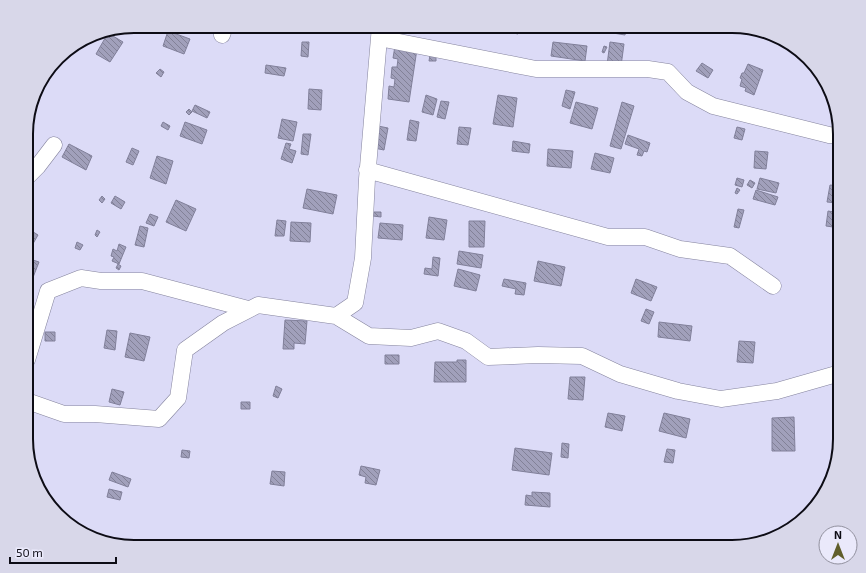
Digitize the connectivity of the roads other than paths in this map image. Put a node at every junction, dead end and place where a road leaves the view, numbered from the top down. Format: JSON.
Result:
{"nodes":[{"id":1,"x":379,"y":33,"type":"edge"},
{"id":2,"x":383,"y":33,"type":"edge"},
{"id":3,"x":833,"y":134,"type":"edge"},
{"id":4,"x":54,"y":145,"type":"dead end"},
{"id":5,"x":367,"y":170,"type":"junction"},
{"id":6,"x":33,"y":171,"type":"edge"},
{"id":7,"x":773,"y":286,"type":"dead end"},
{"id":8,"x":248,"y":309,"type":"junction"},
{"id":9,"x":336,"y":316,"type":"junction"},
{"id":10,"x":33,"y":340,"type":"edge"},
{"id":11,"x":833,"y":375,"type":"edge"},
{"id":12,"x":33,"y":403,"type":"edge"}],
"edges":[{"from":1,"to":5,"type":"street"},
{"from":2,"to":3,"type":"street"},
{"from":4,"to":6,"type":"street"},
{"from":5,"to":7,"type":"street"},
{"from":5,"to":9,"type":"street"},
{"from":8,"to":9,"type":"street"},
{"from":8,"to":10,"type":"street"},
{"from":8,"to":12,"type":"street"},
{"from":9,"to":11,"type":"street"}]}
